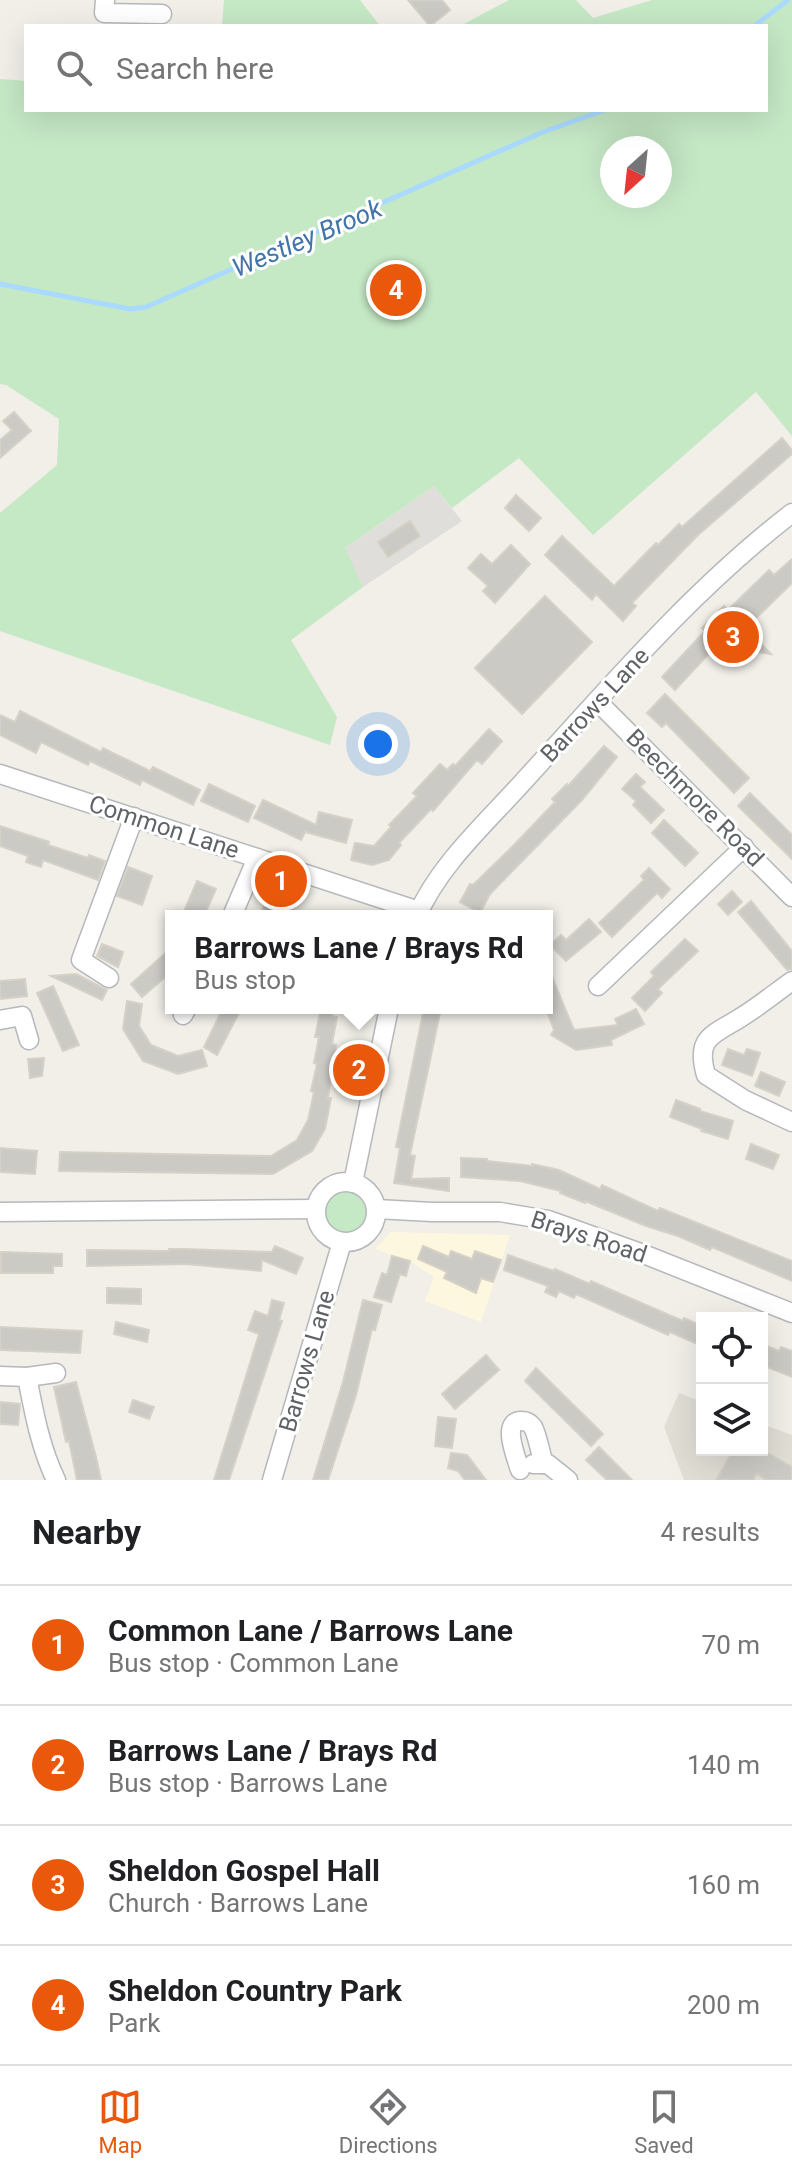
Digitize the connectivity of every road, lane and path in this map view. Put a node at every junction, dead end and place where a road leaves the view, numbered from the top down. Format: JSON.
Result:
{"nodes":[{"id":1,"x":105,"y":0,"type":"edge"},
{"id":2,"x":162,"y":14,"type":"dead end"},
{"id":3,"x":792,"y":513,"type":"edge"},
{"id":4,"x":597,"y":701,"type":"junction"},
{"id":5,"x":0,"y":774,"type":"edge"},
{"id":6,"x":134,"y":817,"type":"junction"},
{"id":7,"x":744,"y":847,"type":"junction"},
{"id":8,"x":257,"y":858,"type":"junction"},
{"id":9,"x":792,"y":897,"type":"edge"},
{"id":10,"x":235,"y":910,"type":"edge"},
{"id":11,"x":406,"y":910,"type":"edge"},
{"id":12,"x":420,"y":910,"type":"edge"},
{"id":13,"x":109,"y":978,"type":"dead end"},
{"id":14,"x":792,"y":981,"type":"edge"},
{"id":15,"x":598,"y":986,"type":"dead end"},
{"id":16,"x":388,"y":1014,"type":"edge"},
{"id":17,"x":0,"y":1020,"type":"edge"},
{"id":18,"x":29,"y":1040,"type":"dead end"},
{"id":19,"x":792,"y":1122,"type":"edge"},
{"id":20,"x":353,"y":1183,"type":"junction"},
{"id":21,"x":316,"y":1209,"type":"junction"},
{"id":22,"x":376,"y":1209,"type":"junction"},
{"id":23,"x":0,"y":1212,"type":"edge"},
{"id":24,"x":342,"y":1242,"type":"junction"},
{"id":25,"x":792,"y":1313,"type":"edge"},
{"id":26,"x":56,"y":1373,"type":"dead end"},
{"id":27,"x":0,"y":1376,"type":"edge"},
{"id":28,"x":27,"y":1377,"type":"junction"},
{"id":29,"x":544,"y":1464,"type":"junction"},
{"id":30,"x":516,"y":1475,"type":"edge"},
{"id":31,"x":56,"y":1480,"type":"edge"},
{"id":32,"x":272,"y":1480,"type":"edge"},
{"id":33,"x":568,"y":1480,"type":"edge"}],
"edges":[{"from":1,"to":2,"type":"street"},
{"from":3,"to":4,"type":"street","name":"Barrows Lane"},
{"from":4,"to":7,"type":"street","name":"Beechmore Road"},
{"from":4,"to":12,"type":"street","name":"Barrows Lane"},
{"from":5,"to":6,"type":"street","name":"Common Lane"},
{"from":6,"to":8,"type":"street","name":"Common Lane"},
{"from":6,"to":13,"type":"street"},
{"from":7,"to":9,"type":"street","name":"Beechmore Road"},
{"from":7,"to":15,"type":"street"},
{"from":8,"to":10,"type":"street"},
{"from":8,"to":11,"type":"street","name":"Common Lane"},
{"from":14,"to":19,"type":"street"},
{"from":16,"to":20,"type":"street"},
{"from":17,"to":18,"type":"street"},
{"from":20,"to":21,"type":"street"},
{"from":20,"to":22,"type":"street"},
{"from":21,"to":23,"type":"street"},
{"from":21,"to":24,"type":"street"},
{"from":22,"to":24,"type":"street"},
{"from":22,"to":25,"type":"street","name":"Brays Road"},
{"from":24,"to":32,"type":"street","name":"Barrows Lane"},
{"from":26,"to":28,"type":"street"},
{"from":27,"to":28,"type":"street"},
{"from":28,"to":31,"type":"street"},
{"from":29,"to":30,"type":"street"},
{"from":29,"to":30,"type":"street"},
{"from":29,"to":33,"type":"street"}]}
